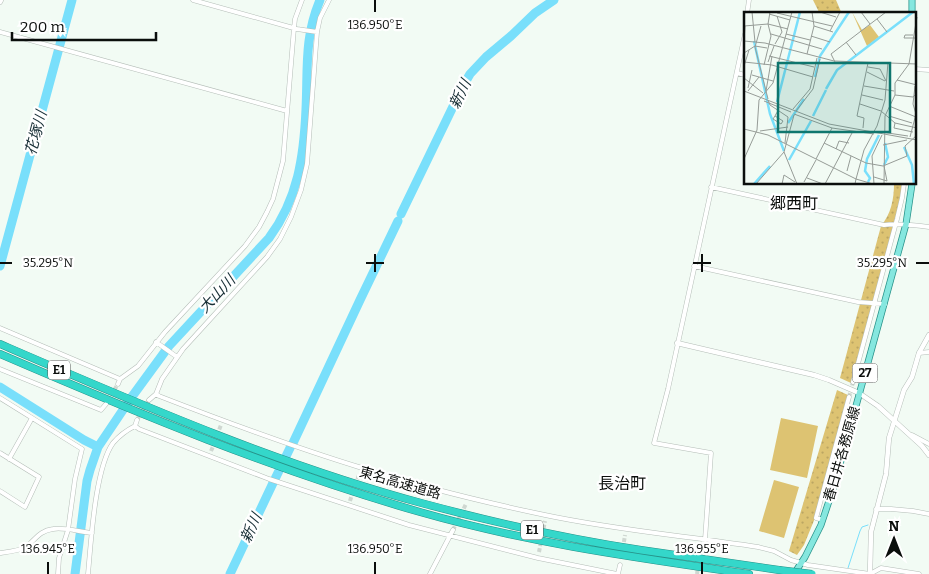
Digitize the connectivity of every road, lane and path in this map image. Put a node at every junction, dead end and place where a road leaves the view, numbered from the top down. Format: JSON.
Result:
{"nodes":[{"id":1,"x":193,"y":0,"type":"edge"},
{"id":2,"x":302,"y":0,"type":"edge"},
{"id":3,"x":329,"y":0,"type":"edge"},
{"id":4,"x":295,"y":28,"type":"junction"},
{"id":5,"x":0,"y":32,"type":"edge"},
{"id":6,"x":316,"y":32,"type":"junction"},
{"id":7,"x":744,"y":38,"type":"edge"},
{"id":8,"x":916,"y":69,"type":"edge"},
{"id":9,"x":929,"y":70,"type":"edge"},
{"id":10,"x":736,"y":73,"type":"junction"},
{"id":11,"x":744,"y":75,"type":"edge"},
{"id":12,"x":287,"y":111,"type":"junction"},
{"id":13,"x":904,"y":185,"type":"edge"},
{"id":14,"x":912,"y":185,"type":"edge"},
{"id":15,"x":711,"y":187,"type":"junction"},
{"id":16,"x":895,"y":224,"type":"junction"},
{"id":17,"x":906,"y":224,"type":"junction"},
{"id":18,"x":929,"y":227,"type":"edge"},
{"id":19,"x":694,"y":266,"type":"junction"},
{"id":20,"x":874,"y":302,"type":"junction"},
{"id":21,"x":885,"y":304,"type":"junction"},
{"id":22,"x":0,"y":328,"type":"edge"},
{"id":23,"x":929,"y":335,"type":"edge"},
{"id":24,"x":157,"y":343,"type":"junction"},
{"id":25,"x":677,"y":343,"type":"junction"},
{"id":26,"x":0,"y":344,"type":"edge"},
{"id":27,"x":929,"y":352,"type":"edge"},
{"id":28,"x":919,"y":353,"type":"junction"},
{"id":29,"x":0,"y":354,"type":"edge"},
{"id":30,"x":176,"y":357,"type":"junction"},
{"id":31,"x":0,"y":369,"type":"edge"},
{"id":32,"x":853,"y":382,"type":"tunnel mouth"},
{"id":33,"x":859,"y":393,"type":"junction"},
{"id":34,"x":156,"y":394,"type":"junction"},
{"id":35,"x":849,"y":397,"type":"tunnel mouth"},
{"id":36,"x":0,"y":399,"type":"edge"},
{"id":37,"x":146,"y":402,"type":"junction"},
{"id":38,"x":106,"y":404,"type":"dead end"},
{"id":39,"x":137,"y":416,"type":"junction"},
{"id":40,"x":32,"y":418,"type":"junction"},
{"id":41,"x":894,"y":420,"type":"junction"},
{"id":42,"x":135,"y":426,"type":"junction"},
{"id":43,"x":910,"y":434,"type":"junction"},
{"id":44,"x":929,"y":444,"type":"edge"},
{"id":45,"x":211,"y":451,"type":"tunnel mouth"},
{"id":46,"x":0,"y":453,"type":"edge"},
{"id":47,"x":929,"y":455,"type":"edge"},
{"id":48,"x":210,"y":457,"type":"junction"},
{"id":49,"x":9,"y":459,"type":"junction"},
{"id":50,"x":361,"y":468,"type":"junction"},
{"id":51,"x":360,"y":474,"type":"tunnel mouth"},
{"id":52,"x":0,"y":491,"type":"edge"},
{"id":53,"x":469,"y":498,"type":"junction"},
{"id":54,"x":350,"y":501,"type":"tunnel mouth"},
{"id":55,"x":466,"y":504,"type":"tunnel mouth"},
{"id":56,"x":348,"y":506,"type":"junction"},
{"id":57,"x":876,"y":509,"type":"junction"},
{"id":58,"x":929,"y":514,"type":"edge"},
{"id":59,"x":546,"y":515,"type":"junction"},
{"id":60,"x":823,"y":520,"type":"junction"},
{"id":61,"x":545,"y":521,"type":"tunnel mouth"},
{"id":62,"x":626,"y":529,"type":"junction"},
{"id":63,"x":70,"y":530,"type":"junction"},
{"id":64,"x":453,"y":530,"type":"tunnel mouth"},
{"id":65,"x":92,"y":533,"type":"junction"},
{"id":66,"x":625,"y":535,"type":"tunnel mouth"},
{"id":67,"x":450,"y":536,"type":"junction"},
{"id":68,"x":705,"y":540,"type":"junction"},
{"id":69,"x":701,"y":548,"type":"tunnel mouth"},
{"id":70,"x":539,"y":552,"type":"tunnel mouth"},
{"id":71,"x":0,"y":553,"type":"edge"},
{"id":72,"x":538,"y":558,"type":"junction"},
{"id":73,"x":801,"y":564,"type":"junction"},
{"id":74,"x":620,"y":566,"type":"dead end"},
{"id":75,"x":58,"y":574,"type":"edge"},
{"id":76,"x":88,"y":574,"type":"edge"},
{"id":77,"x":430,"y":574,"type":"edge"},
{"id":78,"x":618,"y":574,"type":"edge"},
{"id":79,"x":749,"y":574,"type":"edge"},
{"id":80,"x":794,"y":574,"type":"edge"},
{"id":81,"x":812,"y":574,"type":"edge"},
{"id":82,"x":870,"y":574,"type":"edge"},
{"id":83,"x":919,"y":574,"type":"edge"}],
"edges":[{"from":1,"to":4,"type":"street"},
{"from":2,"to":4,"type":"street"},
{"from":3,"to":6,"type":"street"},
{"from":4,"to":6,"type":"street"},
{"from":4,"to":12,"type":"street"},
{"from":5,"to":12,"type":"street"},
{"from":6,"to":30,"type":"street"},
{"from":7,"to":10,"type":"street"},
{"from":8,"to":9,"type":"street"},
{"from":10,"to":11,"type":"street"},
{"from":10,"to":15,"type":"street"},
{"from":12,"to":24,"type":"street"},
{"from":13,"to":16,"type":"street"},
{"from":14,"to":17,"type":"main road","name":"春日井各務原線","number":"27"},
{"from":15,"to":16,"type":"street"},
{"from":15,"to":19,"type":"street"},
{"from":16,"to":17,"type":"street"},
{"from":16,"to":20,"type":"street"},
{"from":17,"to":18,"type":"street"},
{"from":17,"to":21,"type":"main road","name":"春日井各務原線","number":"27"},
{"from":19,"to":20,"type":"street"},
{"from":19,"to":25,"type":"street"},
{"from":20,"to":21,"type":"street"},
{"from":20,"to":32,"type":"street"},
{"from":21,"to":33,"type":"main road","name":"春日井各務原線","number":"27"},
{"from":22,"to":24,"type":"street"},
{"from":23,"to":28,"type":"street"},
{"from":24,"to":30,"type":"street"},
{"from":25,"to":33,"type":"street"},
{"from":25,"to":68,"type":"street"},
{"from":26,"to":37,"type":"highway","name":"東名高速道路","number":"E1"},
{"from":27,"to":28,"type":"street"},
{"from":28,"to":41,"type":"street"},
{"from":29,"to":39,"type":"highway","name":"東名高速道路","number":"E1"},
{"from":30,"to":34,"type":"street"},
{"from":31,"to":38,"type":"street"},
{"from":33,"to":41,"type":"street"},
{"from":33,"to":60,"type":"main road","name":"春日井各務原線","number":"27"},
{"from":34,"to":37,"type":"street"},
{"from":34,"to":50,"type":"street"},
{"from":35,"to":60,"type":"street"},
{"from":36,"to":40,"type":"street"},
{"from":37,"to":81,"type":"highway","name":"東名高速道路","number":"E1","bridge":true},
{"from":39,"to":42,"type":"street"},
{"from":39,"to":79,"type":"highway","name":"東名高速道路","number":"E1"},
{"from":40,"to":49,"type":"street"},
{"from":40,"to":63,"type":"street"},
{"from":41,"to":43,"type":"street"},
{"from":41,"to":57,"type":"street"},
{"from":42,"to":48,"type":"street"},
{"from":42,"to":65,"type":"street"},
{"from":43,"to":44,"type":"street"},
{"from":43,"to":47,"type":"street"},
{"from":45,"to":48,"type":"street"},
{"from":46,"to":49,"type":"street"},
{"from":48,"to":56,"type":"street"},
{"from":49,"to":52,"type":"street"},
{"from":50,"to":51,"type":"street"},
{"from":50,"to":53,"type":"street"},
{"from":53,"to":55,"type":"street"},
{"from":53,"to":59,"type":"street"},
{"from":54,"to":56,"type":"street"},
{"from":56,"to":67,"type":"street"},
{"from":57,"to":58,"type":"street"},
{"from":57,"to":82,"type":"street"},
{"from":59,"to":61,"type":"street"},
{"from":59,"to":62,"type":"street"},
{"from":60,"to":73,"type":"main road","name":"春日井各務原線","number":"27"},
{"from":62,"to":66,"type":"street"},
{"from":62,"to":68,"type":"street"},
{"from":63,"to":65,"type":"street"},
{"from":63,"to":71,"type":"street"},
{"from":63,"to":75,"type":"street"},
{"from":64,"to":67,"type":"street"},
{"from":65,"to":76,"type":"street"},
{"from":67,"to":72,"type":"street"},
{"from":67,"to":77,"type":"street"},
{"from":68,"to":69,"type":"street"},
{"from":68,"to":73,"type":"street"},
{"from":70,"to":72,"type":"street"},
{"from":72,"to":78,"type":"street"},
{"from":73,"to":80,"type":"main road","name":"春日井各務原線","number":"27"},
{"from":73,"to":82,"type":"street"},
{"from":74,"to":78,"type":"street"},
{"from":82,"to":83,"type":"street"}]}
